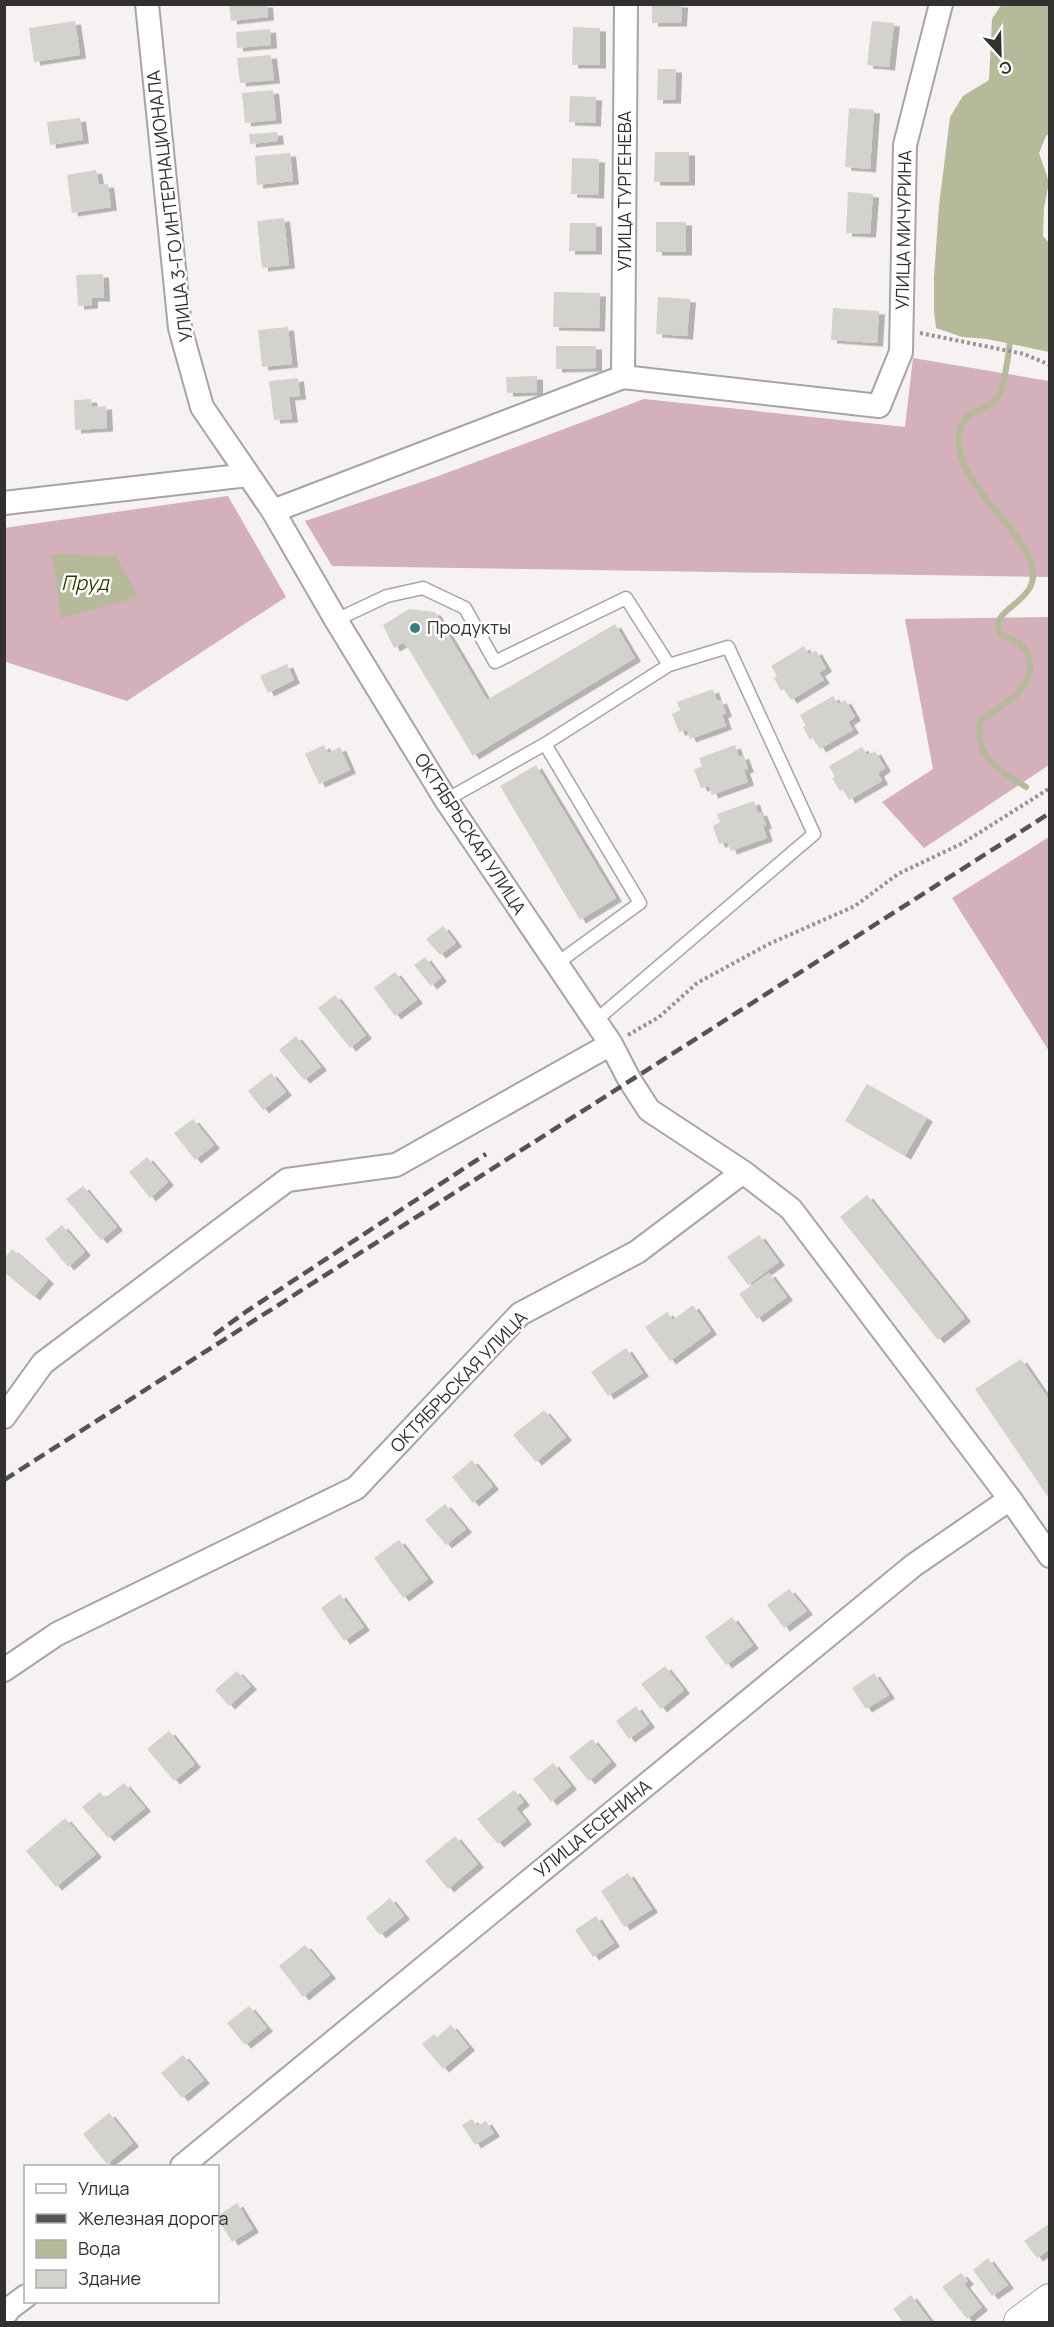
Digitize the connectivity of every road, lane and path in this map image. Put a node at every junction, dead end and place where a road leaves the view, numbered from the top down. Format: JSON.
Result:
{"nodes":[{"id":1,"x":147,"y":4,"type":"edge"},
{"id":2,"x":626,"y":4,"type":"edge"},
{"id":3,"x":941,"y":4,"type":"edge"},
{"id":4,"x":902,"y":322,"type":"junction"},
{"id":5,"x":1050,"y":365,"type":"edge"},
{"id":6,"x":623,"y":376,"type":"junction"},
{"id":7,"x":248,"y":475,"type":"junction"},
{"id":8,"x":4,"y":503,"type":"edge"},
{"id":9,"x":273,"y":511,"type":"junction"},
{"id":10,"x":336,"y":620,"type":"junction"},
{"id":11,"x":669,"y":665,"type":"junction"},
{"id":12,"x":545,"y":744,"type":"junction"},
{"id":13,"x":1050,"y":788,"type":"edge"},
{"id":14,"x":446,"y":800,"type":"junction"},
{"id":15,"x":556,"y":964,"type":"junction"},
{"id":16,"x":595,"y":1021,"type":"junction"},
{"id":17,"x":611,"y":1044,"type":"junction"},
{"id":18,"x":743,"y":1172,"type":"junction"},
{"id":19,"x":4,"y":1417,"type":"edge"},
{"id":20,"x":1010,"y":1499,"type":"junction"},
{"id":21,"x":1050,"y":1557,"type":"edge"},
{"id":22,"x":4,"y":1670,"type":"edge"},
{"id":23,"x":183,"y":2165,"type":"edge"},
{"id":24,"x":24,"y":2298,"type":"edge"},
{"id":25,"x":1050,"y":2300,"type":"edge"},
{"id":26,"x":4,"y":2316,"type":"edge"},
{"id":27,"x":1020,"y":2322,"type":"edge"}],
"edges":[{"from":1,"to":7,"type":"street","name":"УЛИЦА 3-ГО ИНТЕРНАЦИОНАЛА"},
{"from":2,"to":6,"type":"street","name":"УЛИЦА ТУРГЕНЕВА"},
{"from":3,"to":4,"type":"street","name":"УЛИЦА МИЧУРИНА"},
{"from":4,"to":5,"type":"path"},
{"from":4,"to":6,"type":"street","name":"УЛИЦА МИЧУРИНА"},
{"from":6,"to":9,"type":"street"},
{"from":7,"to":8,"type":"street"},
{"from":7,"to":9,"type":"street","name":"УЛИЦА 3-ГО ИНТЕРНАЦИОНАЛА"},
{"from":9,"to":10,"type":"street","name":"УЛИЦА 3-ГО ИНТЕРНАЦИОНАЛА"},
{"from":10,"to":11,"type":"lane"},
{"from":10,"to":14,"type":"street","name":"ОКТЯБРЬСКАЯ УЛИЦА"},
{"from":11,"to":12,"type":"lane"},
{"from":11,"to":16,"type":"lane"},
{"from":12,"to":14,"type":"lane"},
{"from":12,"to":15,"type":"lane"},
{"from":13,"to":17,"type":"path"},
{"from":14,"to":15,"type":"street","name":"ОКТЯБРЬСКАЯ УЛИЦА"},
{"from":15,"to":16,"type":"street","name":"ОКТЯБРЬСКАЯ УЛИЦА"},
{"from":16,"to":17,"type":"street","name":"ОКТЯБРЬСКАЯ УЛИЦА"},
{"from":17,"to":18,"type":"street","name":"ОКТЯБРЬСКАЯ УЛИЦА"},
{"from":17,"to":19,"type":"street"},
{"from":18,"to":20,"type":"street"},
{"from":18,"to":22,"type":"street","name":"ОКТЯБРЬСКАЯ УЛИЦА"},
{"from":20,"to":21,"type":"street"},
{"from":20,"to":23,"type":"street","name":"УЛИЦА ЕСЕНИНА"},
{"from":24,"to":26,"type":"street"},
{"from":25,"to":27,"type":"street"}]}
